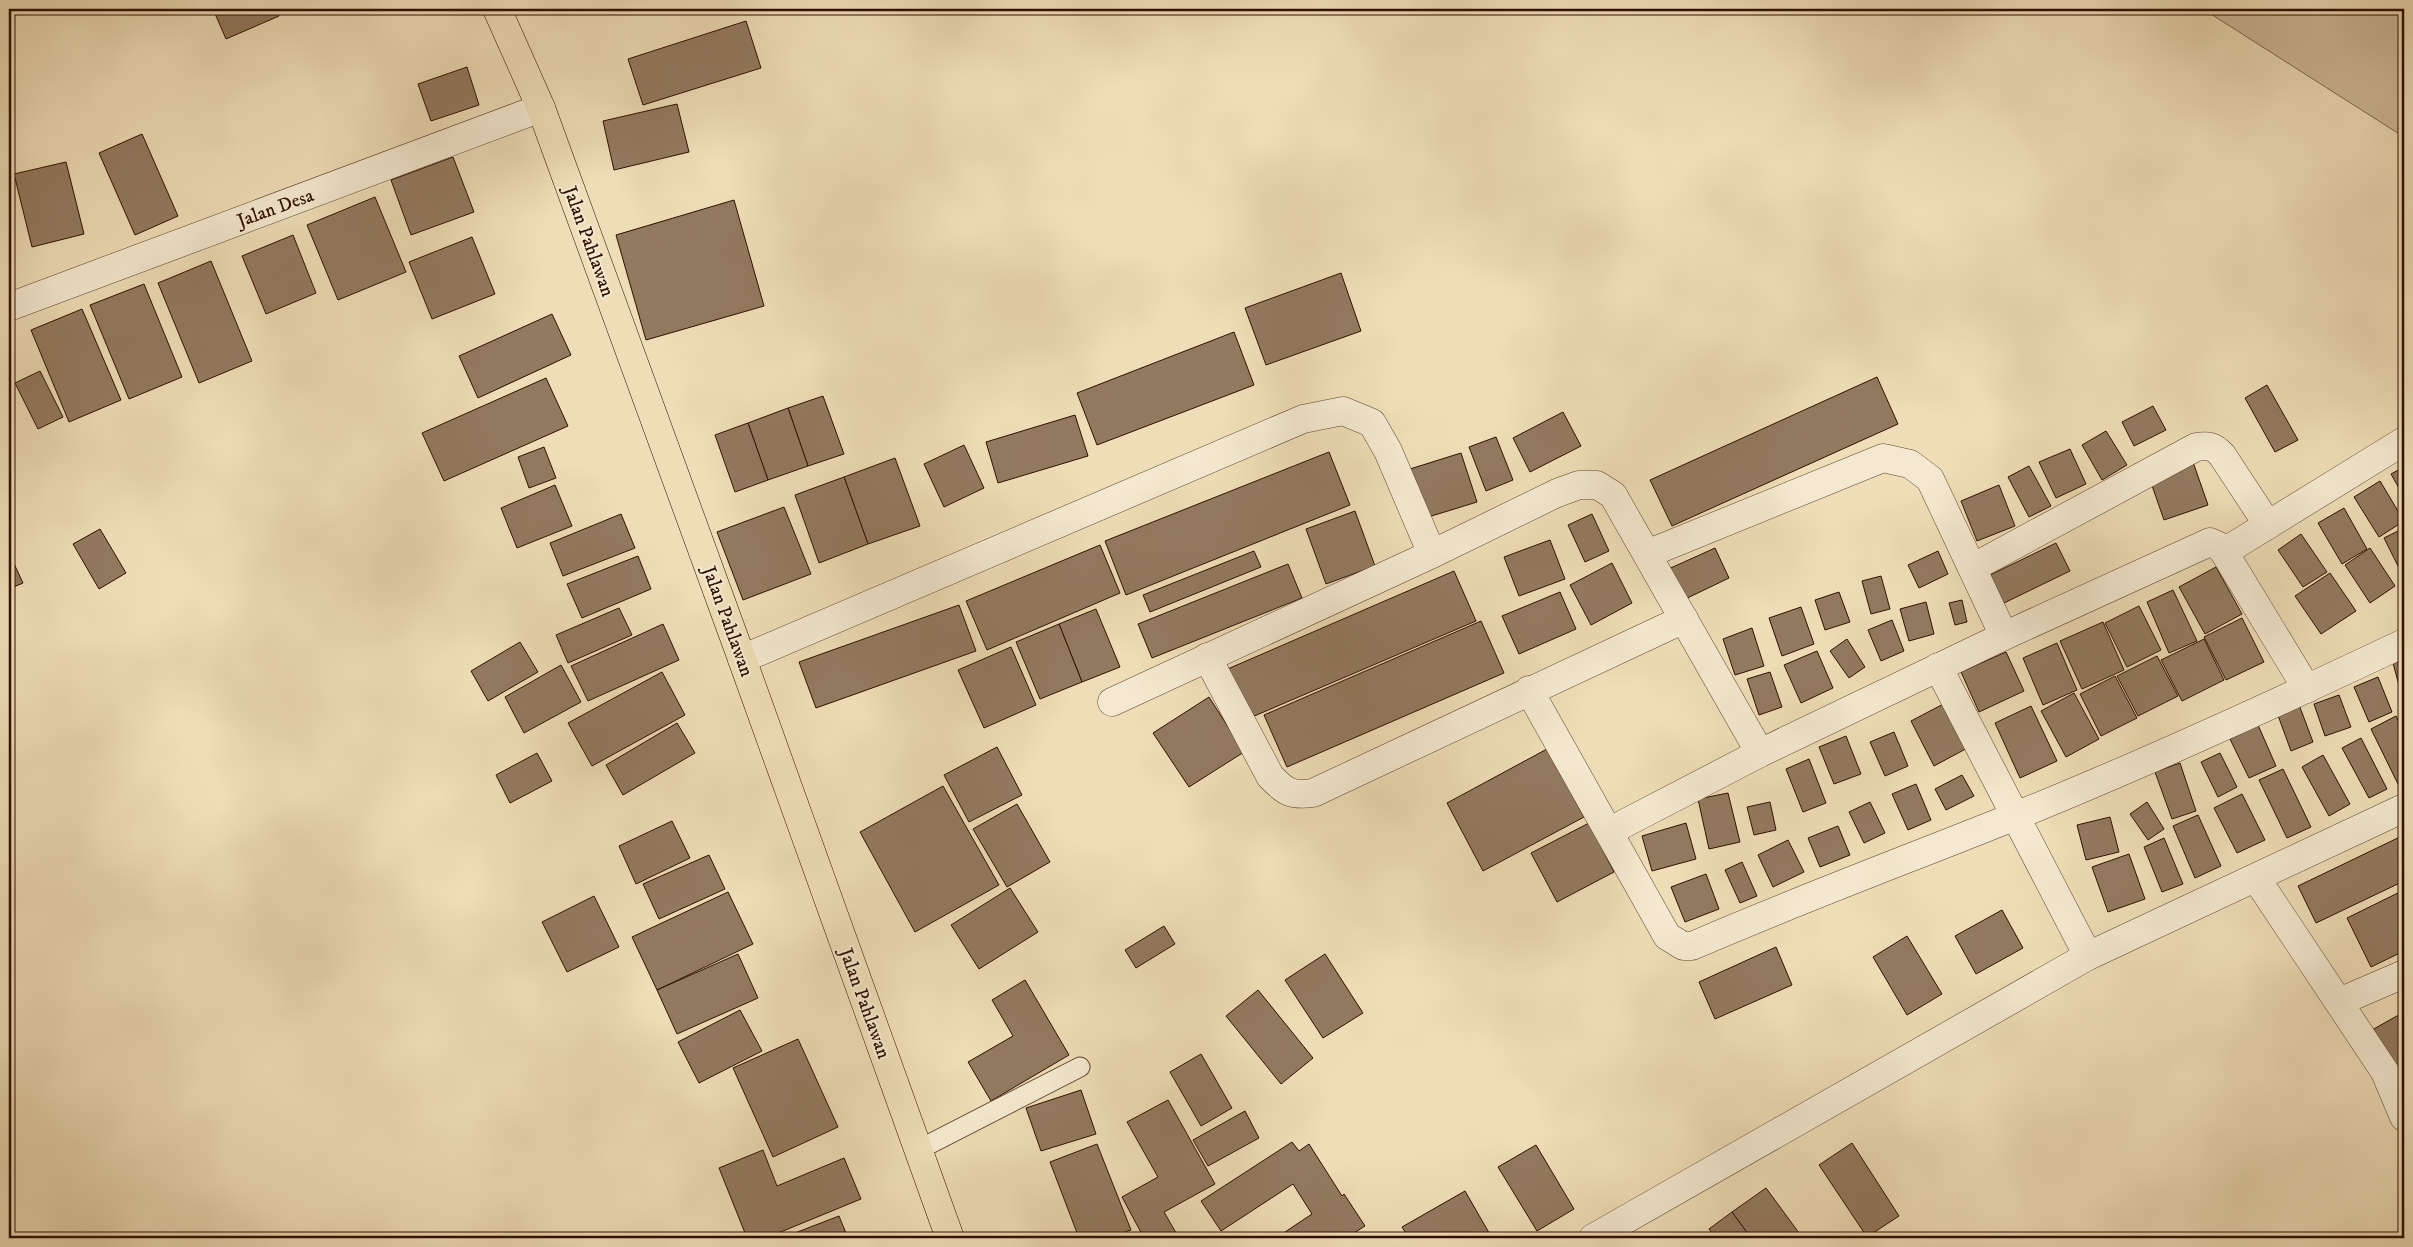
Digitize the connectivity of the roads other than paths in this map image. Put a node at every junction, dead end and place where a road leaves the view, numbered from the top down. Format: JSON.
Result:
{"nodes":[{"id":1,"x":497,"y":9,"type":"edge"},
{"id":2,"x":541,"y":108,"type":"junction"},
{"id":3,"x":9,"y":307,"type":"edge"},
{"id":4,"x":2404,"y":441,"type":"edge"},
{"id":5,"x":2268,"y":525,"type":"junction"},
{"id":6,"x":2224,"y":552,"type":"junction"},
{"id":7,"x":1432,"y":554,"type":"junction"},
{"id":8,"x":1647,"y":554,"type":"junction"},
{"id":9,"x":1972,"y":568,"type":"junction"},
{"id":10,"x":1684,"y":619,"type":"junction"},
{"id":11,"x":2004,"y":636,"type":"junction"},
{"id":12,"x":2404,"y":643,"type":"edge"},
{"id":13,"x":1207,"y":658,"type":"junction"},
{"id":14,"x":742,"y":659,"type":"junction"},
{"id":15,"x":1938,"y":668,"type":"junction"},
{"id":16,"x":2307,"y":689,"type":"junction"},
{"id":17,"x":1530,"y":690,"type":"junction"},
{"id":18,"x":1112,"y":702,"type":"dead end"},
{"id":19,"x":1760,"y":753,"type":"junction"},
{"id":20,"x":2404,"y":808,"type":"edge"},
{"id":21,"x":2016,"y":816,"type":"junction"},
{"id":22,"x":1610,"y":831,"type":"junction"},
{"id":23,"x":2256,"y":878,"type":"junction"},
{"id":24,"x":2088,"y":956,"type":"junction"},
{"id":25,"x":2404,"y":974,"type":"edge"},
{"id":26,"x":2339,"y":1002,"type":"junction"},
{"id":27,"x":1080,"y":1067,"type":"dead end"},
{"id":28,"x":2404,"y":1117,"type":"edge"},
{"id":29,"x":918,"y":1150,"type":"junction"},
{"id":30,"x":950,"y":1238,"type":"edge"},
{"id":31,"x":1593,"y":1238,"type":"edge"}],
"edges":[{"from":1,"to":2,"type":"highway","name":"Jalan Pahlawan"},
{"from":2,"to":3,"type":"street","name":"Jalan Desa"},
{"from":2,"to":14,"type":"highway","name":"Jalan Pahlawan"},
{"from":4,"to":5,"type":"street"},
{"from":5,"to":6,"type":"street"},
{"from":5,"to":9,"type":"street"},
{"from":6,"to":11,"type":"street"},
{"from":6,"to":16,"type":"street"},
{"from":7,"to":8,"type":"street"},
{"from":7,"to":13,"type":"street"},
{"from":7,"to":14,"type":"street"},
{"from":8,"to":9,"type":"street"},
{"from":8,"to":10,"type":"street"},
{"from":9,"to":11,"type":"street"},
{"from":10,"to":17,"type":"street"},
{"from":10,"to":19,"type":"street"},
{"from":11,"to":15,"type":"street"},
{"from":12,"to":16,"type":"street"},
{"from":13,"to":17,"type":"street"},
{"from":13,"to":18,"type":"street"},
{"from":14,"to":29,"type":"highway","name":"Jalan Pahlawan"},
{"from":15,"to":19,"type":"street"},
{"from":15,"to":21,"type":"street"},
{"from":16,"to":21,"type":"street"},
{"from":17,"to":22,"type":"street"},
{"from":19,"to":22,"type":"street"},
{"from":20,"to":23,"type":"street"},
{"from":21,"to":22,"type":"street"},
{"from":21,"to":24,"type":"street"},
{"from":23,"to":24,"type":"street"},
{"from":23,"to":26,"type":"street"},
{"from":24,"to":31,"type":"street"},
{"from":25,"to":26,"type":"street"},
{"from":26,"to":28,"type":"street"},
{"from":27,"to":29,"type":"lane"},
{"from":29,"to":30,"type":"highway","name":"Jalan Pahlawan"}]}
